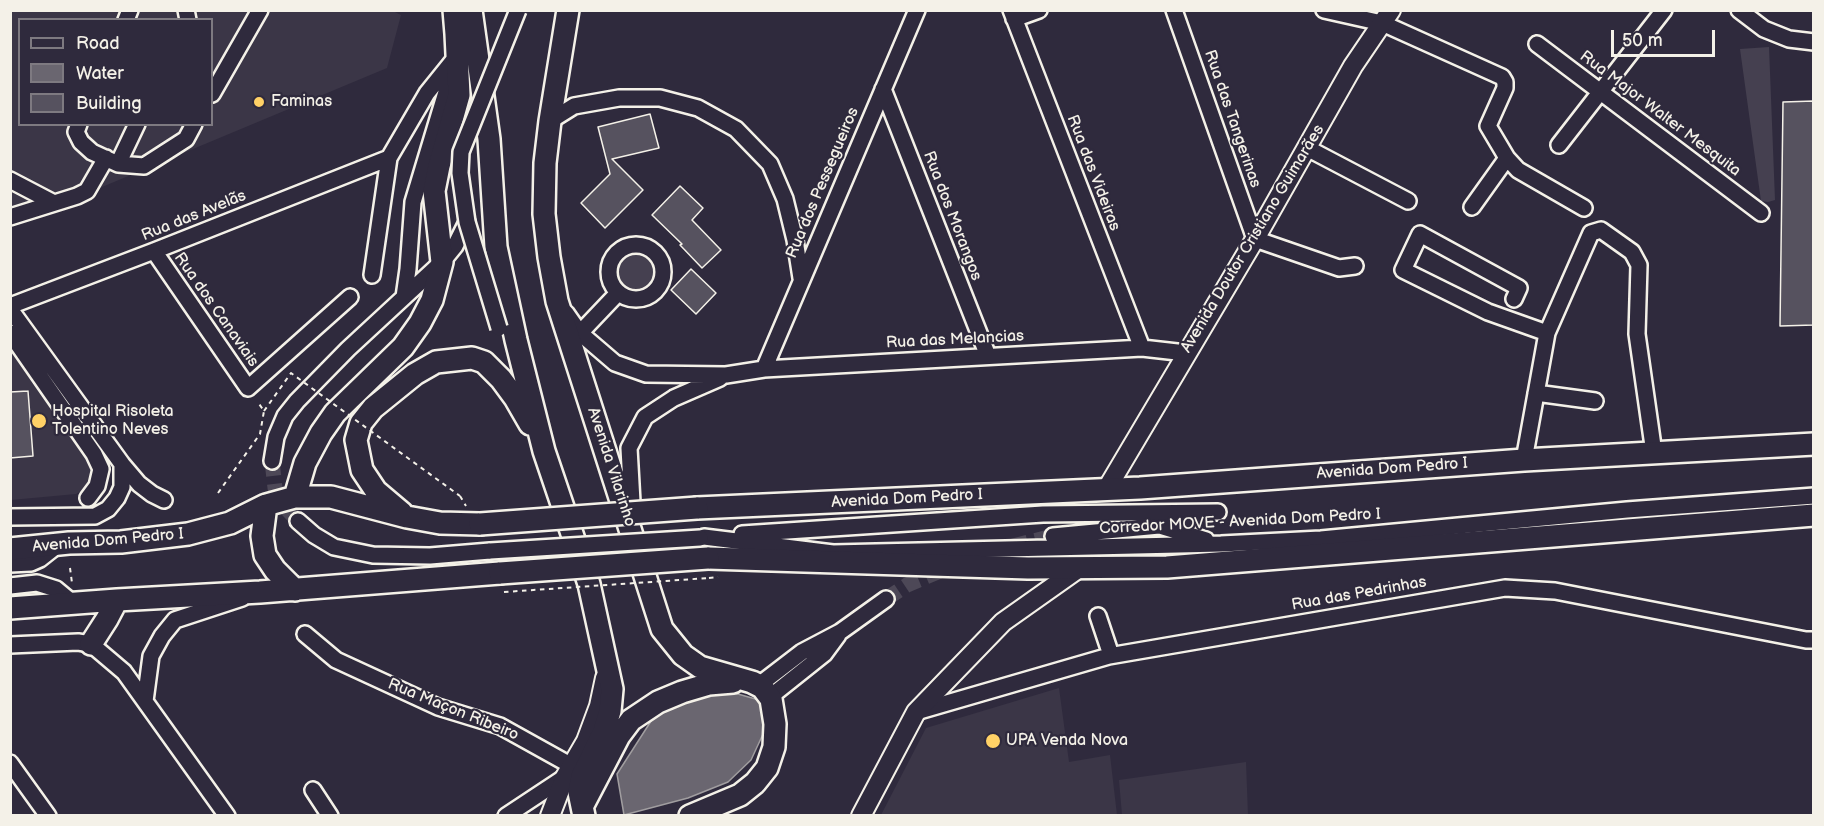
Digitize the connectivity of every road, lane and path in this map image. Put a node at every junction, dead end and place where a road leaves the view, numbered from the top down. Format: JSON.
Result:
{"nodes":[{"id":1,"x":260,"y":10,"type":"edge"},
{"id":2,"x":518,"y":10,"type":"edge"},
{"id":3,"x":568,"y":10,"type":"edge"},
{"id":4,"x":917,"y":10,"type":"edge"},
{"id":5,"x":1039,"y":10,"type":"edge"},
{"id":6,"x":1174,"y":10,"type":"edge"},
{"id":7,"x":1324,"y":10,"type":"edge"},
{"id":8,"x":1664,"y":10,"type":"edge"},
{"id":9,"x":1739,"y":10,"type":"edge"},
{"id":10,"x":458,"y":13,"type":"edge"},
{"id":11,"x":1012,"y":15,"type":"edge"},
{"id":12,"x":1386,"y":17,"type":"edge"},
{"id":13,"x":1814,"y":42,"type":"edge"},
{"id":14,"x":1537,"y":44,"type":"dead end"},
{"id":15,"x":458,"y":54,"type":"junction"},
{"id":16,"x":883,"y":89,"type":"junction"},
{"id":17,"x":555,"y":91,"type":"junction"},
{"id":18,"x":213,"y":92,"type":"edge"},
{"id":19,"x":1600,"y":92,"type":"junction"},
{"id":20,"x":574,"y":106,"type":"junction"},
{"id":21,"x":550,"y":121,"type":"junction"},
{"id":22,"x":78,"y":126,"type":"edge"},
{"id":23,"x":136,"y":126,"type":"edge"},
{"id":24,"x":193,"y":126,"type":"edge"},
{"id":25,"x":1559,"y":145,"type":"dead end"},
{"id":26,"x":1307,"y":148,"type":"junction"},
{"id":27,"x":389,"y":158,"type":"junction"},
{"id":28,"x":1507,"y":158,"type":"junction"},
{"id":29,"x":112,"y":161,"type":"junction"},
{"id":30,"x":10,"y":180,"type":"edge"},
{"id":31,"x":1408,"y":201,"type":"dead end"},
{"id":32,"x":54,"y":203,"type":"junction"},
{"id":33,"x":1472,"y":207,"type":"dead end"},
{"id":34,"x":1584,"y":208,"type":"dead end"},
{"id":35,"x":1761,"y":213,"type":"dead end"},
{"id":36,"x":10,"y":217,"type":"edge"},
{"id":37,"x":465,"y":226,"type":"junction"},
{"id":38,"x":1255,"y":239,"type":"junction"},
{"id":39,"x":154,"y":251,"type":"junction"},
{"id":40,"x":442,"y":262,"type":"junction"},
{"id":41,"x":1355,"y":266,"type":"dead end"},
{"id":42,"x":372,"y":275,"type":"dead end"},
{"id":43,"x":801,"y":280,"type":"junction"},
{"id":44,"x":618,"y":293,"type":"dead end"},
{"id":45,"x":350,"y":297,"type":"dead end"},
{"id":46,"x":404,"y":297,"type":"junction"},
{"id":47,"x":1514,"y":299,"type":"dead end"},
{"id":48,"x":557,"y":300,"type":"junction"},
{"id":49,"x":10,"y":307,"type":"edge"},
{"id":50,"x":10,"y":333,"type":"edge"},
{"id":51,"x":580,"y":333,"type":"junction"},
{"id":52,"x":1546,"y":333,"type":"junction"},
{"id":53,"x":1142,"y":348,"type":"junction"},
{"id":54,"x":1186,"y":353,"type":"junction"},
{"id":55,"x":988,"y":356,"type":"junction"},
{"id":56,"x":522,"y":364,"type":"junction"},
{"id":57,"x":764,"y":369,"type":"junction"},
{"id":58,"x":726,"y":375,"type":"junction"},
{"id":59,"x":1536,"y":393,"type":"junction"},
{"id":60,"x":1595,"y":401,"type":"dead end"},
{"id":61,"x":1814,"y":444,"type":"edge"},
{"id":62,"x":544,"y":451,"type":"junction"},
{"id":63,"x":1654,"y":453,"type":"junction"},
{"id":64,"x":1524,"y":460,"type":"junction"},
{"id":65,"x":272,"y":461,"type":"tunnel mouth"},
{"id":66,"x":122,"y":464,"type":"junction"},
{"id":67,"x":1118,"y":469,"type":"junction"},
{"id":68,"x":1132,"y":488,"type":"junction"},
{"id":69,"x":1106,"y":490,"type":"junction"},
{"id":70,"x":218,"y":494,"type":"dead end"},
{"id":71,"x":460,"y":496,"type":"dead end"},
{"id":72,"x":1814,"y":496,"type":"edge"},
{"id":73,"x":295,"y":497,"type":"junction"},
{"id":74,"x":88,"y":498,"type":"dead end"},
{"id":75,"x":164,"y":500,"type":"dead end"},
{"id":76,"x":266,"y":505,"type":"junction"},
{"id":77,"x":1814,"y":515,"type":"edge"},
{"id":78,"x":10,"y":517,"type":"edge"},
{"id":79,"x":407,"y":517,"type":"junction"},
{"id":80,"x":298,"y":521,"type":"tunnel mouth"},
{"id":81,"x":1159,"y":526,"type":"junction"},
{"id":82,"x":1053,"y":536,"type":"tunnel mouth"},
{"id":83,"x":702,"y":538,"type":"junction"},
{"id":84,"x":635,"y":541,"type":"junction"},
{"id":85,"x":742,"y":541,"type":"junction"},
{"id":86,"x":59,"y":544,"type":"junction"},
{"id":87,"x":1221,"y":544,"type":"junction"},
{"id":88,"x":10,"y":549,"type":"edge"},
{"id":89,"x":10,"y":564,"type":"edge"},
{"id":90,"x":709,"y":565,"type":"junction"},
{"id":91,"x":70,"y":567,"type":"dead end"},
{"id":92,"x":1028,"y":568,"type":"junction"},
{"id":93,"x":1078,"y":569,"type":"junction"},
{"id":94,"x":502,"y":583,"type":"junction"},
{"id":95,"x":10,"y":586,"type":"edge"},
{"id":96,"x":295,"y":590,"type":"junction"},
{"id":97,"x":260,"y":592,"type":"junction"},
{"id":98,"x":73,"y":596,"type":"junction"},
{"id":99,"x":886,"y":599,"type":"tunnel mouth"},
{"id":100,"x":117,"y":600,"type":"junction"},
{"id":101,"x":10,"y":608,"type":"edge"},
{"id":102,"x":1023,"y":608,"type":"junction"},
{"id":103,"x":1098,"y":616,"type":"dead end"},
{"id":104,"x":305,"y":634,"type":"dead end"},
{"id":105,"x":1814,"y":640,"type":"edge"},
{"id":106,"x":91,"y":644,"type":"junction"},
{"id":107,"x":10,"y":645,"type":"edge"},
{"id":108,"x":1110,"y":656,"type":"junction"},
{"id":109,"x":608,"y":667,"type":"junction"},
{"id":110,"x":760,"y":688,"type":"junction"},
{"id":111,"x":146,"y":701,"type":"junction"},
{"id":112,"x":916,"y":712,"type":"junction"},
{"id":113,"x":10,"y":763,"type":"edge"},
{"id":114,"x":569,"y":772,"type":"junction"},
{"id":115,"x":313,"y":790,"type":"dead end"},
{"id":116,"x":740,"y":795,"type":"junction"},
{"id":117,"x":581,"y":813,"type":"edge"},
{"id":118,"x":48,"y":816,"type":"edge"},
{"id":119,"x":226,"y":816,"type":"edge"},
{"id":120,"x":330,"y":816,"type":"edge"},
{"id":121,"x":506,"y":816,"type":"edge"},
{"id":122,"x":550,"y":816,"type":"edge"},
{"id":123,"x":690,"y":816,"type":"edge"},
{"id":124,"x":735,"y":816,"type":"edge"},
{"id":125,"x":861,"y":816,"type":"edge"}],
"edges":[{"from":1,"to":18,"type":"street"},
{"from":2,"to":37,"type":"street","bridge":true},
{"from":3,"to":17,"type":"highway","name":"Avenida Vilarinho"},
{"from":4,"to":16,"type":"street","name":"Rua dos Pessegueiros"},
{"from":5,"to":11,"type":"street"},
{"from":6,"to":38,"type":"street","name":"Rua das Tangerinas"},
{"from":7,"to":12,"type":"street"},
{"from":8,"to":19,"type":"street"},
{"from":9,"to":13,"type":"street"},
{"from":10,"to":15,"type":"highway"},
{"from":10,"to":56,"type":"highway"},
{"from":11,"to":53,"type":"street","name":"Rua das Videiras"},
{"from":12,"to":26,"type":"main road","name":"Avenida Doutor Cristiano Guimarães"},
{"from":12,"to":28,"type":"street"},
{"from":14,"to":19,"type":"street","name":"Rua Major Walter Mesquita"},
{"from":15,"to":27,"type":"street"},
{"from":15,"to":40,"type":"highway"},
{"from":15,"to":46,"type":"street"},
{"from":16,"to":43,"type":"street","name":"Rua dos Pessegueiros"},
{"from":16,"to":55,"type":"street","name":"Rua dos Morangos"},
{"from":17,"to":20,"type":"street"},
{"from":17,"to":21,"type":"highway","name":"Avenida Vilarinho"},
{"from":19,"to":25,"type":"street"},
{"from":19,"to":35,"type":"street","name":"Rua Major Walter Mesquita"},
{"from":20,"to":21,"type":"street"},
{"from":20,"to":43,"type":"street"},
{"from":21,"to":48,"type":"highway","name":"Avenida Vilarinho"},
{"from":22,"to":29,"type":"street"},
{"from":23,"to":29,"type":"street"},
{"from":24,"to":29,"type":"street"},
{"from":26,"to":31,"type":"street"},
{"from":26,"to":38,"type":"main road","name":"Avenida Doutor Cristiano Guimarães"},
{"from":27,"to":39,"type":"street","name":"Rua das Avelãs"},
{"from":27,"to":42,"type":"street"},
{"from":28,"to":33,"type":"street"},
{"from":28,"to":34,"type":"street"},
{"from":29,"to":32,"type":"street"},
{"from":30,"to":32,"type":"street"},
{"from":32,"to":36,"type":"street"},
{"from":37,"to":40,"type":"street"},
{"from":37,"to":56,"type":"street","bridge":true},
{"from":38,"to":41,"type":"street"},
{"from":38,"to":54,"type":"main road","name":"Avenida Doutor Cristiano Guimarães"},
{"from":39,"to":45,"type":"street","name":"Rua dos Canaviais"},
{"from":39,"to":49,"type":"street","name":"Rua das Avelãs"},
{"from":40,"to":46,"type":"street"},
{"from":40,"to":73,"type":"highway"},
{"from":43,"to":57,"type":"street","name":"Rua dos Pessegueiros"},
{"from":44,"to":51,"type":"street"},
{"from":46,"to":65,"type":"street"},
{"from":47,"to":52,"type":"street"},
{"from":48,"to":51,"type":"street","name":"Rua das Melancias"},
{"from":48,"to":84,"type":"highway","name":"Avenida Vilarinho"},
{"from":49,"to":66,"type":"street"},
{"from":50,"to":74,"type":"street"},
{"from":51,"to":58,"type":"street","name":"Rua das Melancias"},
{"from":52,"to":59,"type":"street"},
{"from":52,"to":63,"type":"street"},
{"from":53,"to":54,"type":"street","name":"Rua das Melancias"},
{"from":53,"to":55,"type":"street","name":"Rua das Melancias"},
{"from":54,"to":67,"type":"main road","name":"Avenida Doutor Cristiano Guimarães"},
{"from":55,"to":57,"type":"street","name":"Rua das Melancias"},
{"from":56,"to":62,"type":"highway"},
{"from":57,"to":58,"type":"street","name":"Rua das Melancias"},
{"from":58,"to":84,"type":"street","name":"Rua das Melancias"},
{"from":59,"to":60,"type":"street"},
{"from":59,"to":64,"type":"street"},
{"from":61,"to":63,"type":"highway","name":"Avenida Dom Pedro I"},
{"from":62,"to":79,"type":"highway"},
{"from":62,"to":109,"type":"highway"},
{"from":63,"to":64,"type":"highway","name":"Avenida Dom Pedro I"},
{"from":64,"to":68,"type":"highway","name":"Avenida Dom Pedro I"},
{"from":66,"to":75,"type":"street"},
{"from":66,"to":78,"type":"street"},
{"from":67,"to":68,"type":"main road"},
{"from":67,"to":69,"type":"main road","name":"Avenida Doutor Cristiano Guimarães"},
{"from":68,"to":69,"type":"highway","name":"Avenida Dom Pedro I"},
{"from":69,"to":79,"type":"highway","name":"Avenida Dom Pedro I","bridge":true},
{"from":70,"to":71,"type":"path","bridge":true},
{"from":72,"to":87,"type":"street","name":"Corredor MOVE - Avenida Dom Pedro I"},
{"from":73,"to":76,"type":"highway","name":"Avenida Dom Pedro I"},
{"from":73,"to":79,"type":"highway","name":"Avenida Dom Pedro I"},
{"from":76,"to":86,"type":"highway","name":"Avenida Dom Pedro I"},
{"from":76,"to":96,"type":"highway"},
{"from":77,"to":93,"type":"highway"},
{"from":80,"to":83,"type":"street","name":"Corredor MOVE - Avenida Dom Pedro I","bridge":true},
{"from":81,"to":82,"type":"street","name":"Corredor MOVE - Avenida Dom Pedro I"},
{"from":81,"to":83,"type":"street","name":"Corredor MOVE - Avenida Dom Pedro I"},
{"from":81,"to":87,"type":"street"},
{"from":83,"to":85,"type":"street","name":"Corredor MOVE - Avenida Dom Pedro I"},
{"from":84,"to":110,"type":"highway","name":"Avenida Vilarinho"},
{"from":85,"to":87,"type":"street","name":"Corredor MOVE - Avenida Dom Pedro I"},
{"from":85,"to":90,"type":"street"},
{"from":86,"to":88,"type":"highway","name":"Avenida Dom Pedro I"},
{"from":86,"to":89,"type":"street"},
{"from":90,"to":92,"type":"highway"},
{"from":90,"to":94,"type":"highway","bridge":true},
{"from":90,"to":94,"type":"path","bridge":true},
{"from":91,"to":98,"type":"path"},
{"from":92,"to":93,"type":"highway"},
{"from":92,"to":102,"type":"main road"},
{"from":93,"to":102,"type":"main road"},
{"from":94,"to":96,"type":"highway"},
{"from":95,"to":98,"type":"street"},
{"from":96,"to":97,"type":"highway"},
{"from":97,"to":100,"type":"highway"},
{"from":97,"to":111,"type":"street"},
{"from":98,"to":100,"type":"highway"},
{"from":98,"to":101,"type":"highway"},
{"from":99,"to":110,"type":"street"},
{"from":100,"to":106,"type":"highway"},
{"from":102,"to":112,"type":"main road"},
{"from":103,"to":108,"type":"street"},
{"from":104,"to":114,"type":"street","name":"Rua Maçon Ribeiro"},
{"from":105,"to":108,"type":"street","name":"Rua das Pedrinhas"},
{"from":106,"to":107,"type":"street"},
{"from":106,"to":111,"type":"street"},
{"from":108,"to":112,"type":"street","name":"Rua das Pedrinhas"},
{"from":109,"to":114,"type":"main road"},
{"from":109,"to":117,"type":"highway"},
{"from":110,"to":116,"type":"highway"},
{"from":110,"to":117,"type":"highway"},
{"from":111,"to":119,"type":"street"},
{"from":112,"to":125,"type":"main road"},
{"from":113,"to":118,"type":"street"},
{"from":114,"to":121,"type":"street"},
{"from":114,"to":122,"type":"main road"},
{"from":115,"to":120,"type":"street"},
{"from":116,"to":123,"type":"highway"},
{"from":116,"to":124,"type":"highway"}]}
